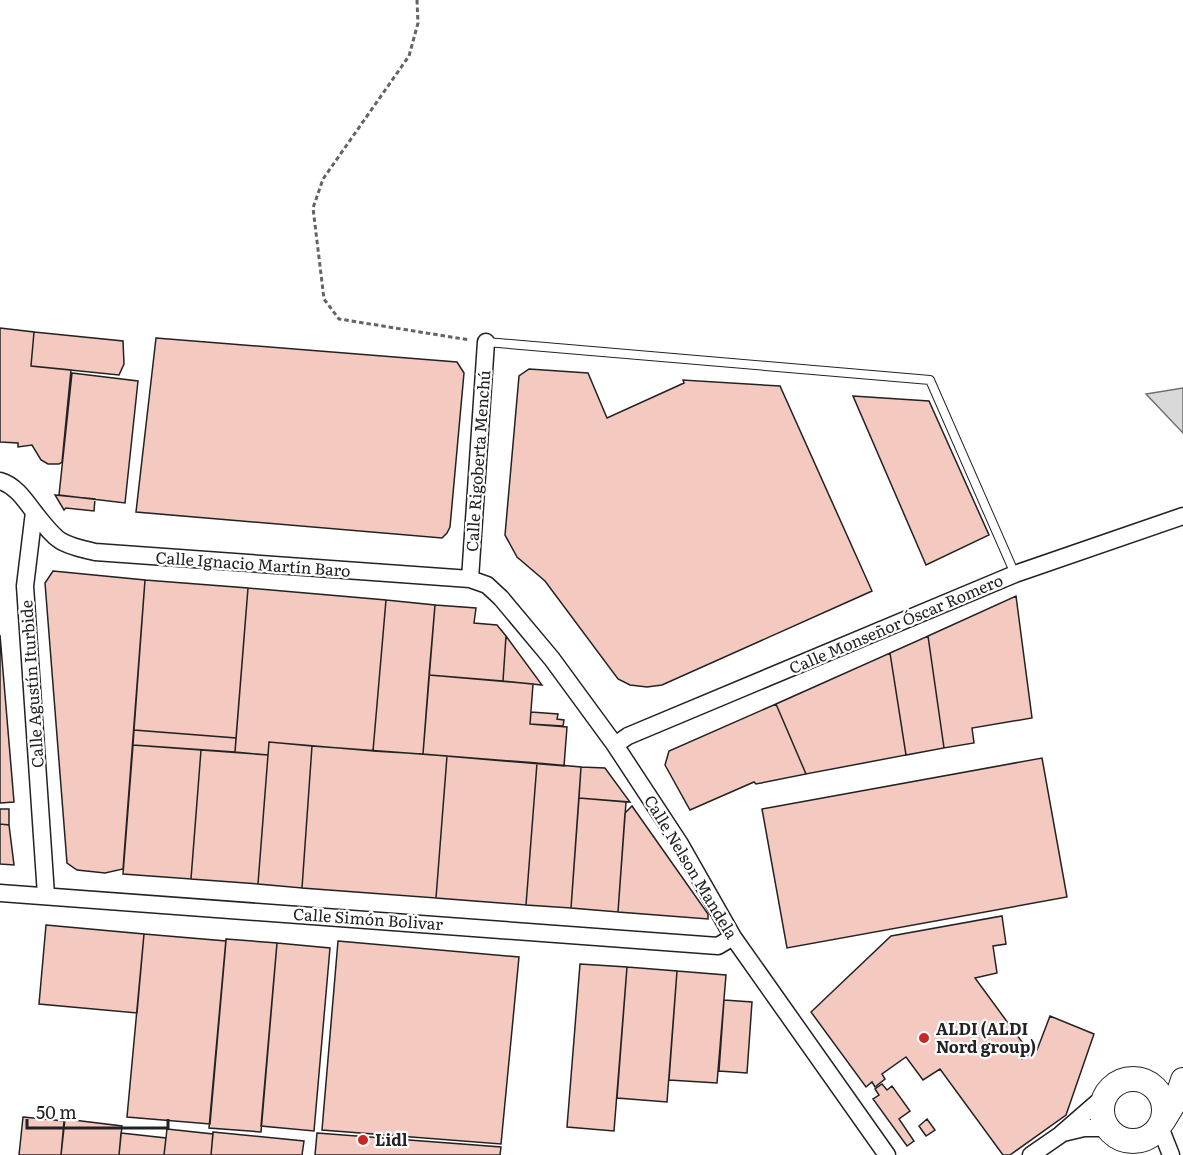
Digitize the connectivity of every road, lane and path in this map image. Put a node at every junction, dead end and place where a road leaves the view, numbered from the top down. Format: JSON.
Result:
{"nodes":[{"id":1,"x":417,"y":0,"type":"edge"},
{"id":2,"x":486,"y":342,"type":"junction"},
{"id":3,"x":4,"y":482,"type":"edge"},
{"id":4,"x":34,"y":512,"type":"junction"},
{"id":5,"x":1183,"y":516,"type":"edge"},
{"id":6,"x":1015,"y":574,"type":"junction"},
{"id":7,"x":470,"y":579,"type":"junction"},
{"id":8,"x":487,"y":585,"type":"joint"},
{"id":9,"x":615,"y":745,"type":"junction"},
{"id":10,"x":0,"y":893,"type":"edge"},
{"id":11,"x":46,"y":895,"type":"junction"},
{"id":12,"x":733,"y":937,"type":"junction"},
{"id":13,"x":1183,"y":1066,"type":"edge"},
{"id":14,"x":1144,"y":1080,"type":"junction"},
{"id":15,"x":1183,"y":1080,"type":"edge"},
{"id":16,"x":1106,"y":1095,"type":"junction"},
{"id":17,"x":1160,"y":1127,"type":"junction"},
{"id":18,"x":1060,"y":1135,"type":"junction"},
{"id":19,"x":1111,"y":1140,"type":"edge"},
{"id":20,"x":887,"y":1155,"type":"edge"},
{"id":21,"x":1031,"y":1155,"type":"edge"},
{"id":22,"x":1147,"y":1155,"type":"edge"},
{"id":23,"x":1171,"y":1155,"type":"edge"}],
"edges":[{"from":1,"to":2,"type":"path"},
{"from":2,"to":6,"type":"lane"},
{"from":2,"to":7,"type":"street","name":"Calle Rigoberta Menchú"},
{"from":3,"to":4,"type":"street"},
{"from":4,"to":7,"type":"street","name":"Calle Ignacio Martín Baro"},
{"from":4,"to":11,"type":"street","name":"Calle Agustín Iturbide"},
{"from":5,"to":6,"type":"street","name":"Calle Monseñor Óscar Romero"},
{"from":6,"to":9,"type":"street","name":"Calle Monseñor Óscar Romero"},
{"from":7,"to":8,"type":"street","name":"Calle Ignacio Martín Baro"},
{"from":8,"to":9,"type":"street","name":"Calle Nelson Mandela"},
{"from":9,"to":12,"type":"street","name":"Calle Nelson Mandela"},
{"from":10,"to":11,"type":"street","name":"Calle Simón Bolivar"},
{"from":11,"to":12,"type":"street","name":"Calle Simón Bolivar"},
{"from":12,"to":20,"type":"street","name":"Calle Nelson Mandela"},
{"from":13,"to":14,"type":"street"},
{"from":14,"to":16,"type":"street"},
{"from":14,"to":17,"type":"street"},
{"from":15,"to":17,"type":"street"},
{"from":16,"to":18,"type":"street"},
{"from":16,"to":19,"type":"street"},
{"from":17,"to":19,"type":"street"},
{"from":17,"to":22,"type":"street"},
{"from":17,"to":23,"type":"street"},
{"from":18,"to":19,"type":"street"},
{"from":18,"to":21,"type":"street"}]}
